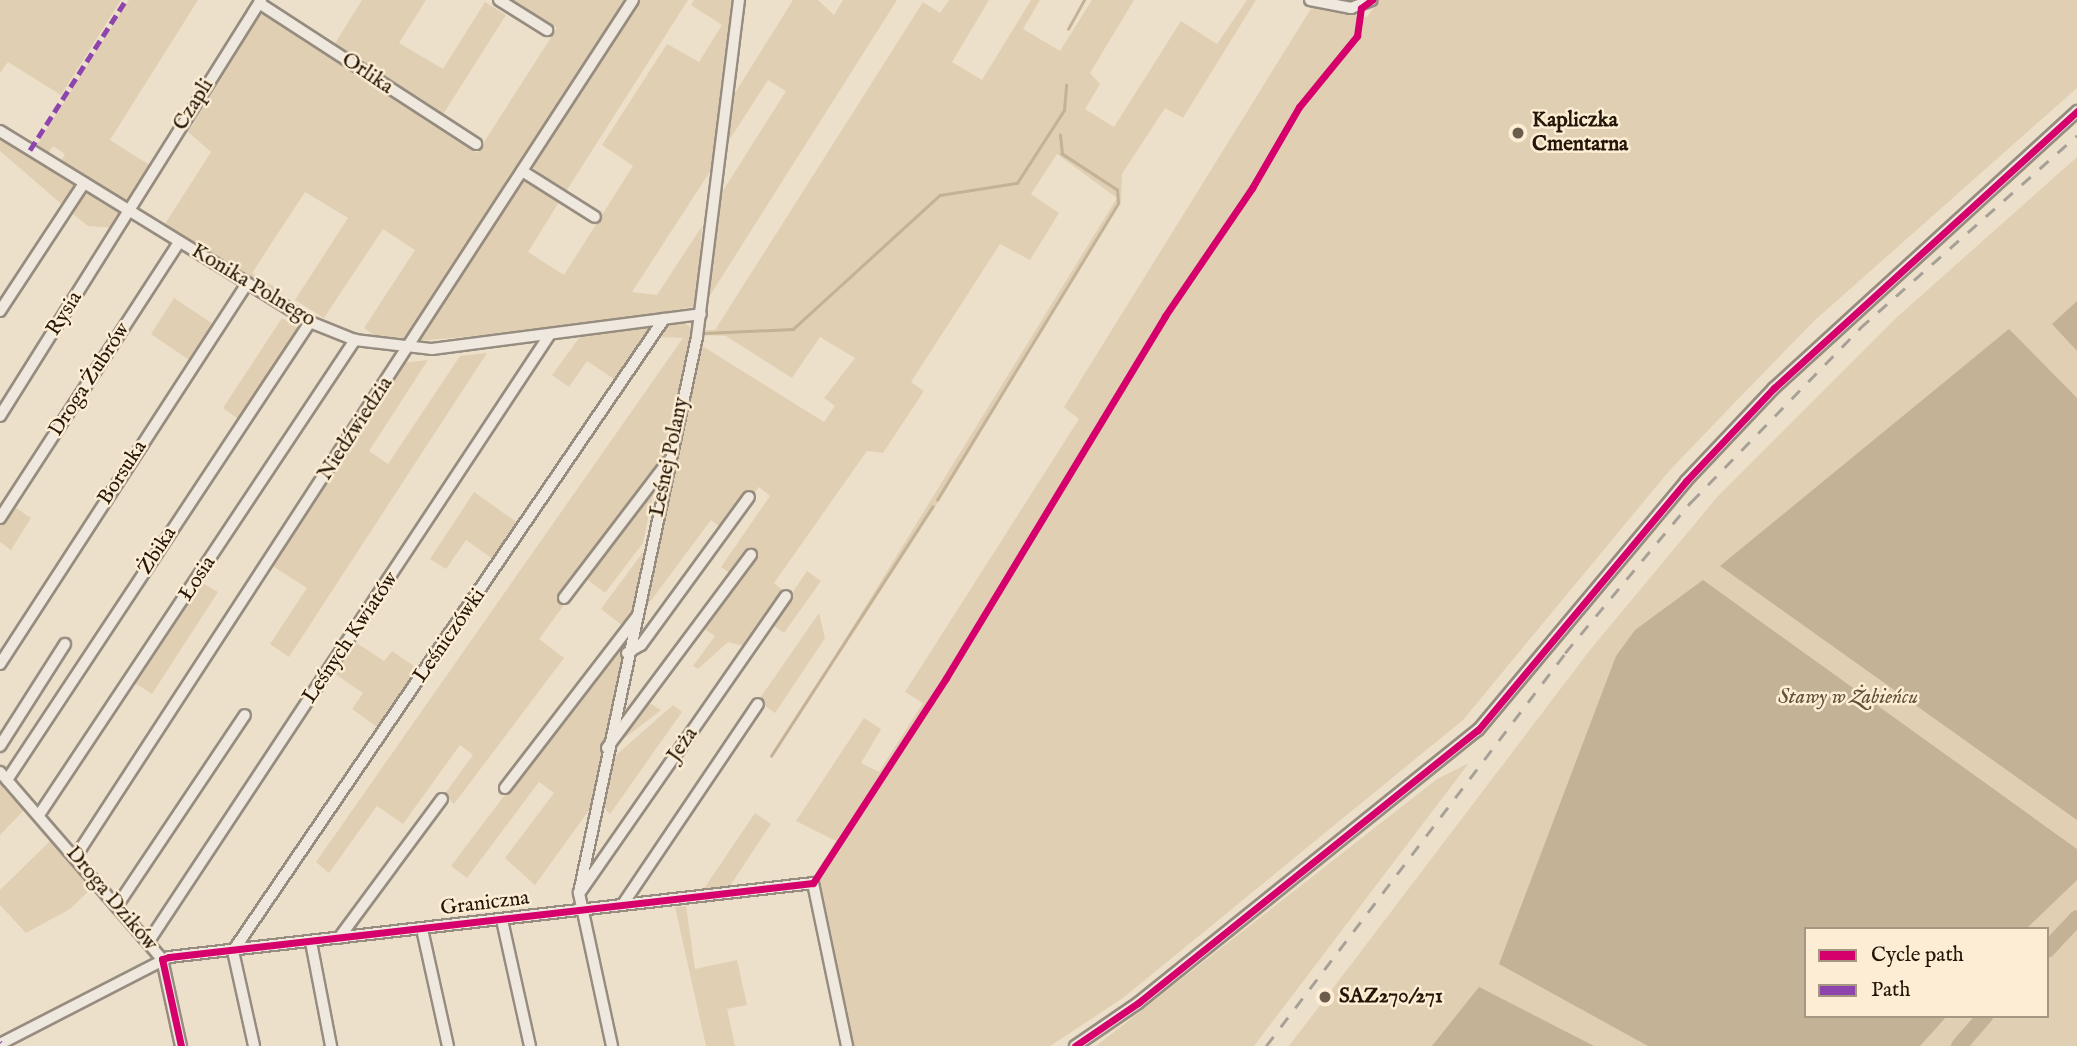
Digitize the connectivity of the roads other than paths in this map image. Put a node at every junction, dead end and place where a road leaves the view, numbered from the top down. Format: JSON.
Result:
{"nodes":[{"id":1,"x":499,"y":0,"type":"edge"},
{"id":2,"x":633,"y":0,"type":"edge"},
{"id":3,"x":739,"y":0,"type":"edge"},
{"id":4,"x":1310,"y":0,"type":"edge"},
{"id":5,"x":1372,"y":0,"type":"edge"},
{"id":6,"x":260,"y":1,"type":"edge"},
{"id":7,"x":547,"y":30,"type":"dead end"},
{"id":8,"x":2077,"y":111,"type":"edge"},
{"id":9,"x":0,"y":131,"type":"edge"},
{"id":10,"x":476,"y":144,"type":"dead end"},
{"id":11,"x":522,"y":171,"type":"junction"},
{"id":12,"x":84,"y":183,"type":"junction"},
{"id":13,"x":130,"y":212,"type":"junction"},
{"id":14,"x":595,"y":218,"type":"dead end"},
{"id":15,"x":179,"y":242,"type":"junction"},
{"id":16,"x":247,"y":283,"type":"junction"},
{"id":17,"x":0,"y":311,"type":"edge"},
{"id":18,"x":701,"y":314,"type":"junction"},
{"id":19,"x":664,"y":319,"type":"junction"},
{"id":20,"x":310,"y":322,"type":"junction"},
{"id":21,"x":550,"y":334,"type":"junction"},
{"id":22,"x":355,"y":340,"type":"junction"},
{"id":23,"x":407,"y":349,"type":"junction"},
{"id":24,"x":0,"y":416,"type":"edge"},
{"id":25,"x":669,"y":460,"type":"junction"},
{"id":26,"x":749,"y":498,"type":"dead end"},
{"id":27,"x":0,"y":517,"type":"edge"},
{"id":28,"x":751,"y":555,"type":"dead end"},
{"id":29,"x":786,"y":596,"type":"dead end"},
{"id":30,"x":564,"y":598,"type":"dead end"},
{"id":31,"x":636,"y":618,"type":"junction"},
{"id":32,"x":65,"y":644,"type":"dead end"},
{"id":33,"x":627,"y":653,"type":"junction"},
{"id":34,"x":0,"y":664,"type":"edge"},
{"id":35,"x":758,"y":704,"type":"dead end"},
{"id":36,"x":245,"y":715,"type":"dead end"},
{"id":37,"x":0,"y":746,"type":"edge"},
{"id":38,"x":607,"y":748,"type":"junction"},
{"id":39,"x":4,"y":776,"type":"edge"},
{"id":40,"x":505,"y":788,"type":"dead end"},
{"id":41,"x":442,"y":799,"type":"dead end"},
{"id":42,"x":39,"y":815,"type":"junction"},
{"id":43,"x":76,"y":856,"type":"junction"},
{"id":44,"x":579,"y":893,"type":"junction"},
{"id":45,"x":119,"y":903,"type":"junction"},
{"id":46,"x":623,"y":904,"type":"junction"},
{"id":47,"x":579,"y":910,"type":"junction"},
{"id":48,"x":502,"y":920,"type":"junction"},
{"id":49,"x":422,"y":929,"type":"junction"},
{"id":50,"x":340,"y":938,"type":"junction"},
{"id":51,"x":149,"y":942,"type":"junction"},
{"id":52,"x":311,"y":942,"type":"junction"},
{"id":53,"x":233,"y":951,"type":"junction"},
{"id":54,"x":162,"y":959,"type":"junction"},
{"id":55,"x":1,"y":1044,"type":"edge"},
{"id":56,"x":181,"y":1046,"type":"edge"},
{"id":57,"x":254,"y":1046,"type":"edge"},
{"id":58,"x":331,"y":1046,"type":"edge"},
{"id":59,"x":448,"y":1046,"type":"edge"},
{"id":60,"x":530,"y":1046,"type":"edge"},
{"id":61,"x":612,"y":1046,"type":"edge"},
{"id":62,"x":848,"y":1046,"type":"edge"},
{"id":63,"x":1075,"y":1046,"type":"edge"}],
"edges":[{"from":1,"to":7,"type":"street"},
{"from":2,"to":11,"type":"street","name":"Niedźwiedzia"},
{"from":3,"to":18,"type":"street","name":"Leśnej Polany"},
{"from":4,"to":5,"type":"street"},
{"from":6,"to":10,"type":"street","name":"Orlika"},
{"from":6,"to":13,"type":"street","name":"Czapli"},
{"from":8,"to":63,"type":"street"},
{"from":9,"to":12,"type":"street","name":"Konika Polnego"},
{"from":11,"to":14,"type":"street"},
{"from":11,"to":23,"type":"street","name":"Niedźwiedzia"},
{"from":12,"to":13,"type":"street","name":"Konika Polnego"},
{"from":12,"to":17,"type":"street"},
{"from":13,"to":15,"type":"street","name":"Konika Polnego"},
{"from":13,"to":24,"type":"street","name":"Rysia"},
{"from":15,"to":16,"type":"street","name":"Konika Polnego"},
{"from":15,"to":27,"type":"street","name":"Droga Żubrów"},
{"from":16,"to":20,"type":"street","name":"Konika Polnego"},
{"from":16,"to":34,"type":"street","name":"Borsuka"},
{"from":18,"to":19,"type":"street","name":"Konika Polnego"},
{"from":18,"to":25,"type":"street","name":"Leśnej Polany"},
{"from":19,"to":21,"type":"street","name":"Konika Polnego"},
{"from":19,"to":53,"type":"street","name":"Leśniczówki"},
{"from":20,"to":22,"type":"street","name":"Konika Polnego"},
{"from":20,"to":39,"type":"street","name":"Żbika"},
{"from":21,"to":23,"type":"street","name":"Konika Polnego"},
{"from":21,"to":51,"type":"street","name":"Leśnych Kwiatów"},
{"from":22,"to":23,"type":"street","name":"Konika Polnego"},
{"from":22,"to":42,"type":"street","name":"Łosia"},
{"from":23,"to":43,"type":"street","name":"Niedźwiedzia"},
{"from":25,"to":30,"type":"street"},
{"from":25,"to":31,"type":"street","name":"Leśnej Polany"},
{"from":26,"to":33,"type":"street"},
{"from":28,"to":38,"type":"street"},
{"from":29,"to":44,"type":"street","name":"Jeża"},
{"from":31,"to":33,"type":"street","name":"Leśnej Polany"},
{"from":31,"to":40,"type":"street"},
{"from":32,"to":37,"type":"street"},
{"from":33,"to":38,"type":"street","name":"Leśnej Polany"},
{"from":35,"to":46,"type":"street"},
{"from":36,"to":45,"type":"street"},
{"from":38,"to":44,"type":"street","name":"Leśnej Polany"},
{"from":39,"to":42,"type":"street","name":"Droga Dzików"},
{"from":41,"to":50,"type":"street"},
{"from":42,"to":43,"type":"street","name":"Droga Dzików"},
{"from":43,"to":45,"type":"street","name":"Droga Dzików"},
{"from":44,"to":47,"type":"street","name":"Leśnej Polany"},
{"from":45,"to":51,"type":"street","name":"Droga Dzików"},
{"from":46,"to":47,"type":"street","name":"Graniczna"},
{"from":46,"to":62,"type":"street","name":"Graniczna"},
{"from":47,"to":48,"type":"street","name":"Graniczna"},
{"from":47,"to":61,"type":"street","name":"Leśnej Polany"},
{"from":48,"to":49,"type":"street","name":"Graniczna"},
{"from":48,"to":60,"type":"street"},
{"from":49,"to":50,"type":"street","name":"Graniczna"},
{"from":49,"to":59,"type":"street"},
{"from":50,"to":52,"type":"street","name":"Graniczna"},
{"from":51,"to":54,"type":"street","name":"Droga Dzików"},
{"from":52,"to":53,"type":"street","name":"Graniczna"},
{"from":52,"to":58,"type":"street"},
{"from":53,"to":54,"type":"street","name":"Graniczna"},
{"from":53,"to":57,"type":"street"},
{"from":54,"to":55,"type":"street"},
{"from":54,"to":56,"type":"street","name":"Droga Dzików"}]}
